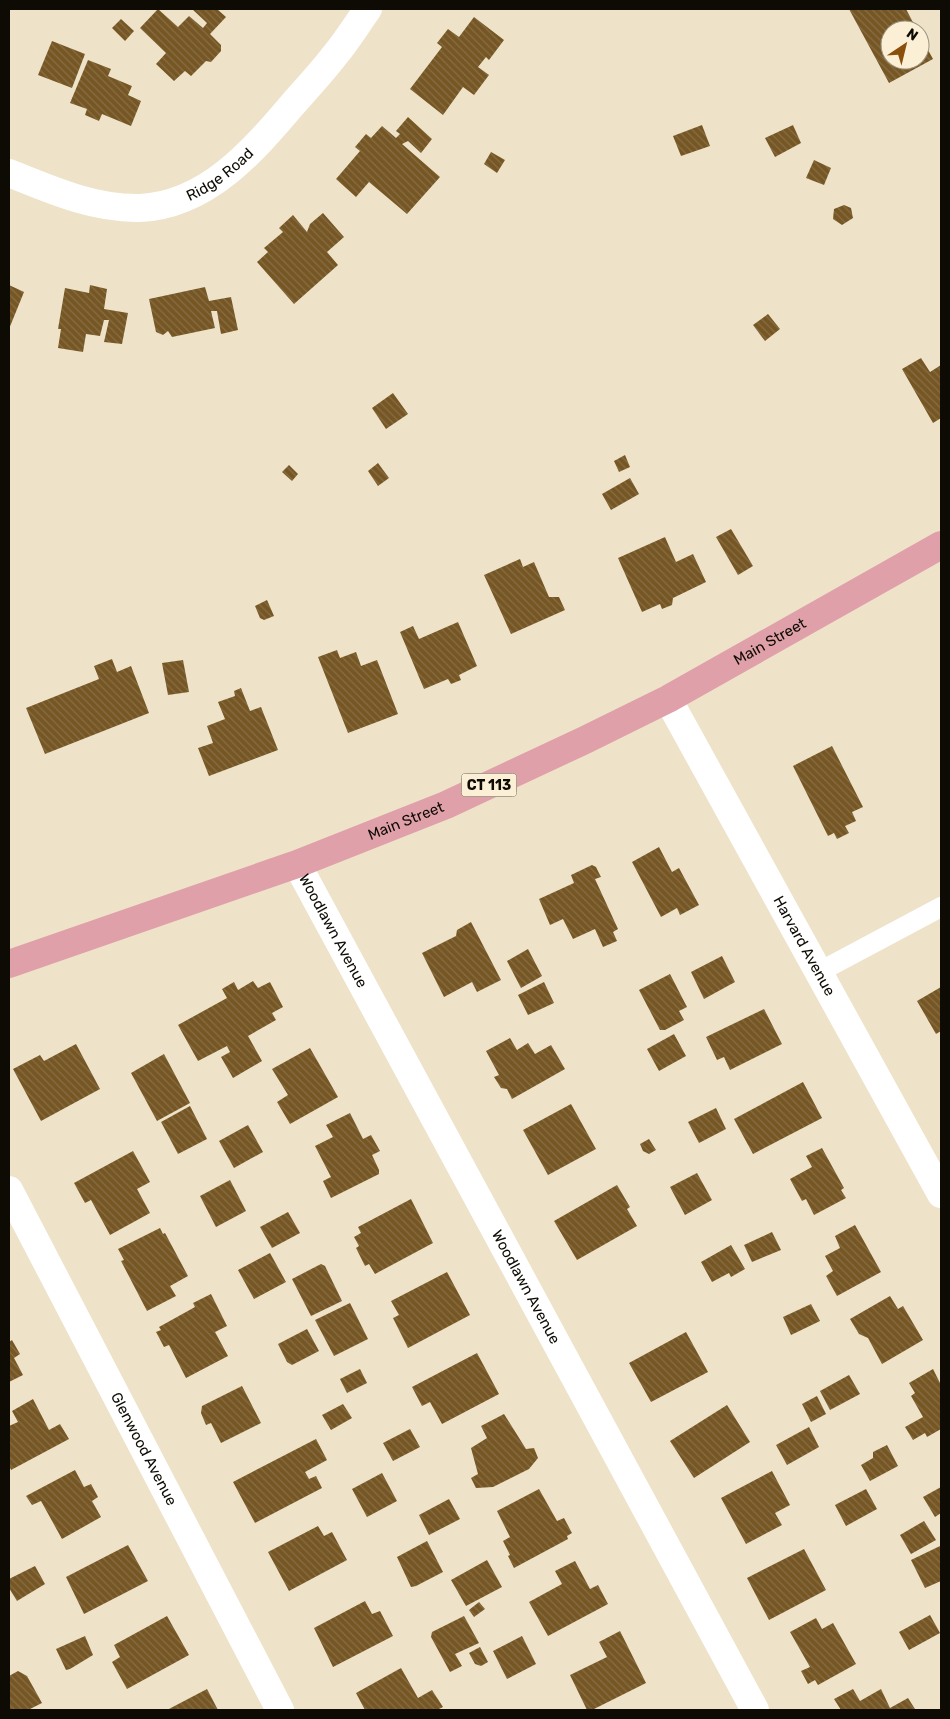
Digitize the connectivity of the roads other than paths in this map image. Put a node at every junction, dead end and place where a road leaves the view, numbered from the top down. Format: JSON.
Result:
{"nodes":[{"id":1,"x":368,"y":9,"type":"edge"},
{"id":2,"x":9,"y":174,"type":"edge"},
{"id":3,"x":941,"y":545,"type":"edge"},
{"id":4,"x":668,"y":699,"type":"junction"},
{"id":5,"x":297,"y":864,"type":"junction"},
{"id":6,"x":941,"y":907,"type":"edge"},
{"id":7,"x":9,"y":964,"type":"edge"},
{"id":8,"x":819,"y":972,"type":"junction"},
{"id":9,"x":9,"y":1190,"type":"edge"},
{"id":10,"x":941,"y":1194,"type":"edge"},
{"id":11,"x":280,"y":1710,"type":"edge"},
{"id":12,"x":754,"y":1710,"type":"edge"}],
"edges":[{"from":1,"to":2,"type":"street","name":"Ridge Road"},
{"from":3,"to":4,"type":"main road","name":"Main Street","number":"CT 113"},
{"from":4,"to":5,"type":"main road","name":"Main Street","number":"CT 113"},
{"from":4,"to":8,"type":"street","name":"Harvard Avenue"},
{"from":5,"to":7,"type":"main road","name":"Main Street","number":"CT 113"},
{"from":5,"to":12,"type":"street","name":"Woodlawn Avenue"},
{"from":6,"to":8,"type":"lane"},
{"from":8,"to":10,"type":"street","name":"Harvard Avenue"},
{"from":9,"to":11,"type":"street","name":"Glenwood Avenue"}]}
